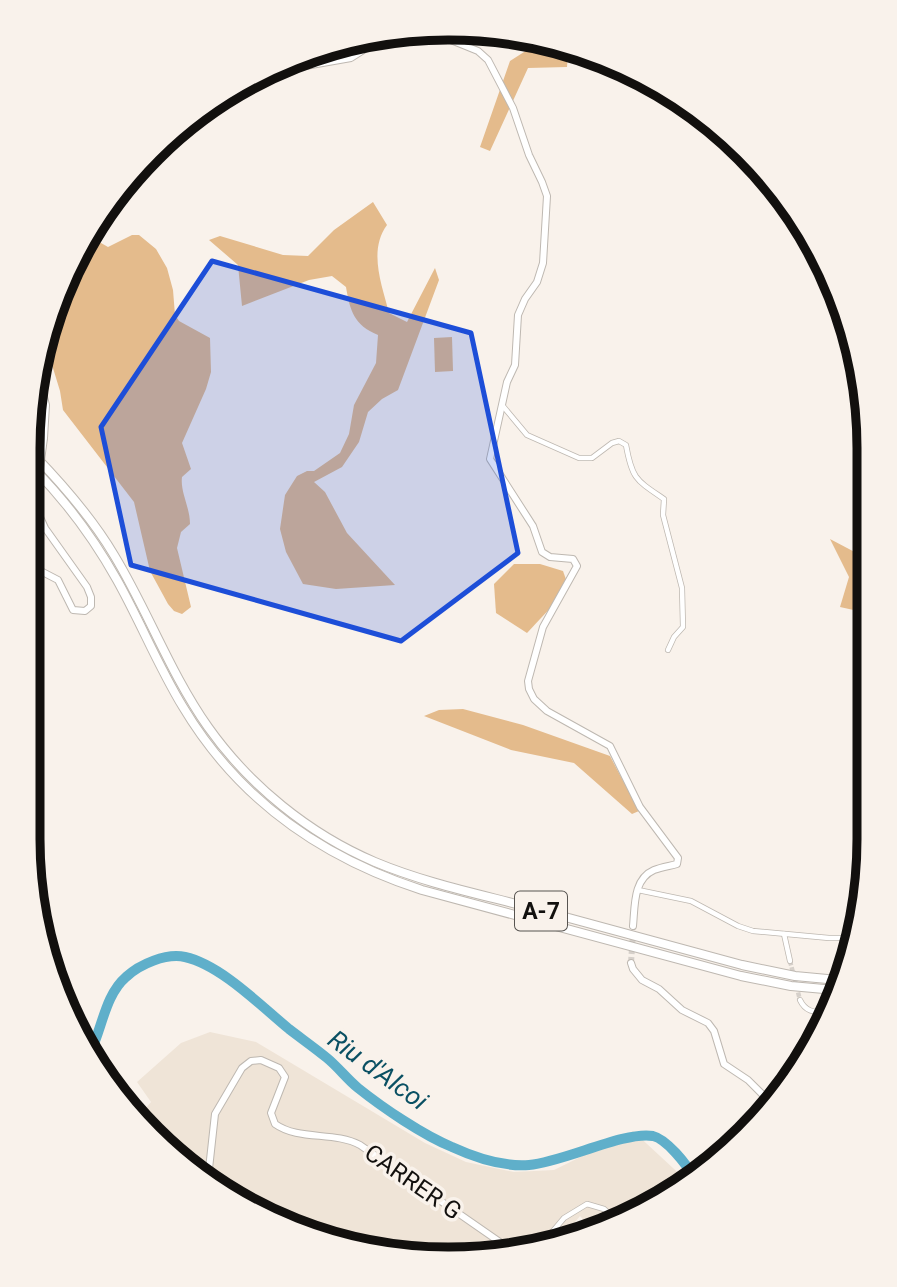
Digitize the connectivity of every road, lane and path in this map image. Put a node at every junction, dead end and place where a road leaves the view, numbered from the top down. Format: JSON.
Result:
{"nodes":[{"id":1,"x":451,"y":40,"type":"edge"},
{"id":2,"x":364,"y":49,"type":"edge"},
{"id":3,"x":306,"y":66,"type":"edge"},
{"id":4,"x":44,"y":397,"type":"edge"},
{"id":5,"x":502,"y":404,"type":"junction"},
{"id":6,"x":40,"y":461,"type":"edge"},
{"id":7,"x":40,"y":468,"type":"edge"},
{"id":8,"x":40,"y":475,"type":"edge"},
{"id":9,"x":40,"y":516,"type":"edge"},
{"id":10,"x":40,"y":571,"type":"edge"},
{"id":11,"x":668,"y":650,"type":"dead end"},
{"id":12,"x":637,"y":890,"type":"junction"},
{"id":13,"x":633,"y":926,"type":"tunnel mouth"},
{"id":14,"x":784,"y":934,"type":"junction"},
{"id":15,"x":844,"y":938,"type":"edge"},
{"id":16,"x":790,"y":961,"type":"tunnel mouth"},
{"id":17,"x":631,"y":963,"type":"dead end"},
{"id":18,"x":832,"y":979,"type":"edge"},
{"id":19,"x":828,"y":989,"type":"edge"},
{"id":20,"x":800,"y":1000,"type":"tunnel mouth"},
{"id":21,"x":818,"y":1012,"type":"edge"},
{"id":22,"x":764,"y":1096,"type":"edge"},
{"id":23,"x":209,"y":1168,"type":"edge"},
{"id":24,"x":609,"y":1214,"type":"edge"},
{"id":25,"x":551,"y":1234,"type":"edge"},
{"id":26,"x":500,"y":1243,"type":"edge"}],
"edges":[{"from":1,"to":5,"type":"street"},
{"from":2,"to":3,"type":"street"},
{"from":4,"to":7,"type":"street","bridge":true},
{"from":5,"to":11,"type":"street"},
{"from":5,"to":12,"type":"street"},
{"from":6,"to":18,"type":"highway","number":"A-7"},
{"from":8,"to":19,"type":"highway","number":"A-7"},
{"from":9,"to":10,"type":"street","bridge":true},
{"from":12,"to":13,"type":"street"},
{"from":12,"to":14,"type":"street"},
{"from":14,"to":15,"type":"street"},
{"from":14,"to":16,"type":"street"},
{"from":17,"to":22,"type":"street"},
{"from":20,"to":21,"type":"street"},
{"from":23,"to":26,"type":"street","name":"CARRER G"},
{"from":24,"to":25,"type":"street"}]}
